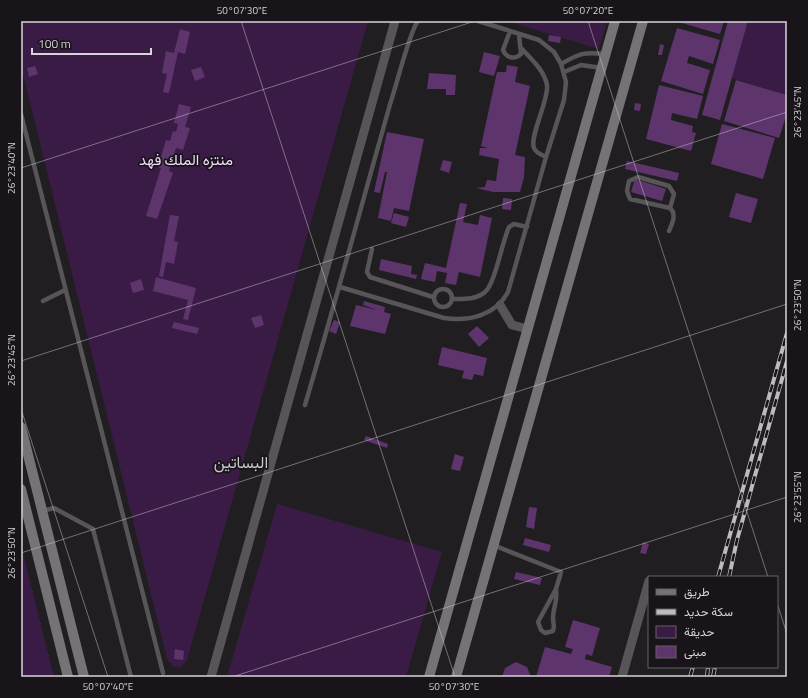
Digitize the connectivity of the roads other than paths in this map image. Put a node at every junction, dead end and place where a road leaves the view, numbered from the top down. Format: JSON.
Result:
{"nodes":[{"id":1,"x":395,"y":21,"type":"edge"},
{"id":2,"x":418,"y":21,"type":"edge"},
{"id":3,"x":478,"y":21,"type":"edge"},
{"id":4,"x":615,"y":21,"type":"edge"},
{"id":5,"x":643,"y":21,"type":"edge"},
{"id":6,"x":510,"y":32,"type":"junction"},
{"id":7,"x":519,"y":34,"type":"junction"},
{"id":8,"x":522,"y":50,"type":"junction"},
{"id":9,"x":606,"y":54,"type":"junction"},
{"id":10,"x":561,"y":64,"type":"junction"},
{"id":11,"x":602,"y":68,"type":"junction"},
{"id":12,"x":564,"y":72,"type":"junction"},
{"id":13,"x":21,"y":114,"type":"edge"},
{"id":14,"x":546,"y":157,"type":"junction"},
{"id":15,"x":670,"y":208,"type":"junction"},
{"id":16,"x":527,"y":227,"type":"junction"},
{"id":17,"x":670,"y":231,"type":"dead end"},
{"id":18,"x":372,"y":249,"type":"dead end"},
{"id":19,"x":340,"y":287,"type":"junction"},
{"id":20,"x":65,"y":290,"type":"junction"},
{"id":21,"x":433,"y":297,"type":"junction"},
{"id":22,"x":452,"y":299,"type":"junction"},
{"id":23,"x":43,"y":301,"type":"dead end"},
{"id":24,"x":500,"y":305,"type":"junction"},
{"id":25,"x":528,"y":329,"type":"junction"},
{"id":26,"x":305,"y":405,"type":"dead end"},
{"id":27,"x":21,"y":427,"type":"edge"},
{"id":28,"x":21,"y":489,"type":"edge"},
{"id":29,"x":42,"y":511,"type":"junction"},
{"id":30,"x":28,"y":515,"type":"junction"},
{"id":31,"x":493,"y":545,"type":"junction"},
{"id":32,"x":648,"y":585,"type":"edge"},
{"id":33,"x":556,"y":589,"type":"junction"},
{"id":34,"x":163,"y":673,"type":"dead end"},
{"id":35,"x":68,"y":677,"type":"edge"},
{"id":36,"x":84,"y":677,"type":"edge"},
{"id":37,"x":131,"y":677,"type":"edge"},
{"id":38,"x":211,"y":677,"type":"edge"},
{"id":39,"x":429,"y":677,"type":"edge"},
{"id":40,"x":456,"y":677,"type":"edge"},
{"id":41,"x":622,"y":677,"type":"edge"}],
"edges":[{"from":1,"to":38,"type":"street"},
{"from":2,"to":19,"type":"lane"},
{"from":3,"to":6,"type":"lane"},
{"from":4,"to":9,"type":"street"},
{"from":5,"to":31,"type":"street"},
{"from":6,"to":7,"type":"lane"},
{"from":6,"to":8,"type":"lane"},
{"from":7,"to":8,"type":"lane"},
{"from":7,"to":10,"type":"lane"},
{"from":8,"to":14,"type":"lane"},
{"from":9,"to":10,"type":"lane"},
{"from":9,"to":11,"type":"street"},
{"from":10,"to":12,"type":"lane"},
{"from":11,"to":12,"type":"lane"},
{"from":11,"to":25,"type":"street"},
{"from":12,"to":14,"type":"lane"},
{"from":13,"to":20,"type":"lane"},
{"from":14,"to":16,"type":"lane"},
{"from":15,"to":15,"type":"lane"},
{"from":15,"to":17,"type":"lane"},
{"from":16,"to":22,"type":"lane"},
{"from":16,"to":24,"type":"lane"},
{"from":18,"to":21,"type":"lane"},
{"from":19,"to":24,"type":"lane"},
{"from":19,"to":26,"type":"lane"},
{"from":20,"to":23,"type":"lane"},
{"from":20,"to":34,"type":"lane"},
{"from":21,"to":22,"type":"lane"},
{"from":21,"to":22,"type":"lane"},
{"from":24,"to":25,"type":"street"},
{"from":25,"to":39,"type":"street"},
{"from":27,"to":29,"type":"street"},
{"from":28,"to":30,"type":"street"},
{"from":29,"to":30,"type":"street"},
{"from":29,"to":36,"type":"street"},
{"from":29,"to":37,"type":"lane"},
{"from":30,"to":35,"type":"street"},
{"from":31,"to":33,"type":"lane"},
{"from":31,"to":40,"type":"street"},
{"from":32,"to":41,"type":"street"},
{"from":33,"to":33,"type":"lane"}]}
